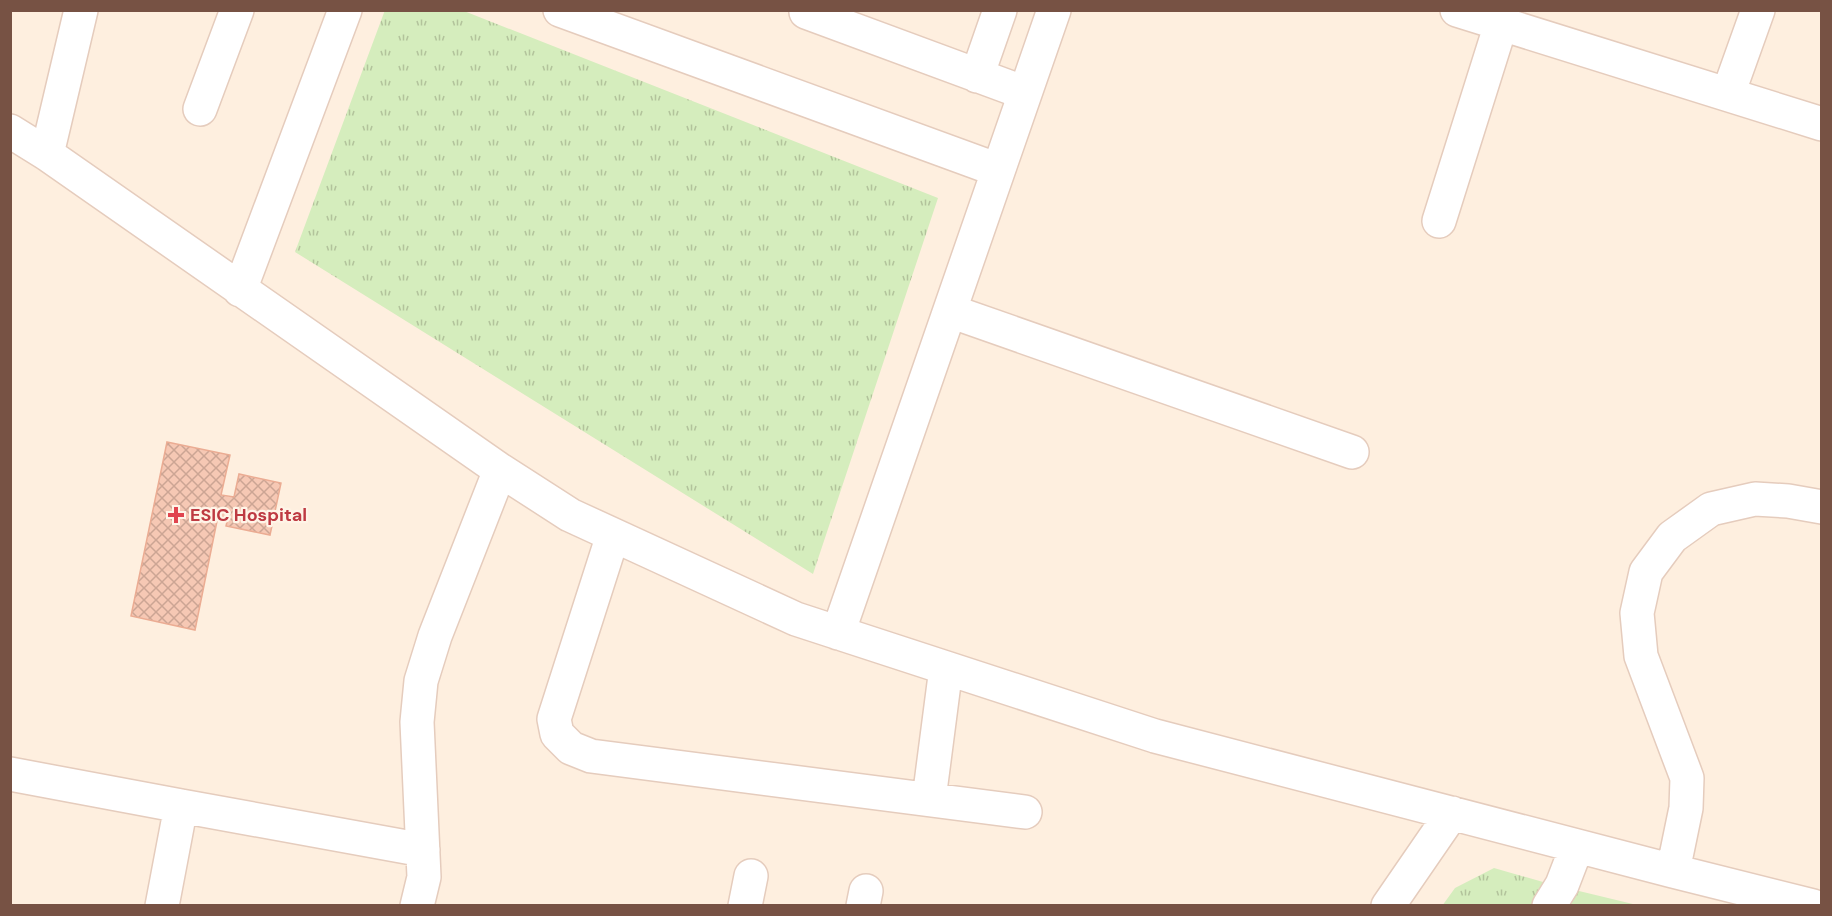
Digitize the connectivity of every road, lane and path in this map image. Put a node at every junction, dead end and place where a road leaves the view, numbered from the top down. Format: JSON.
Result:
{"nodes":[{"id":1,"x":81,"y":10,"type":"edge"},
{"id":2,"x":237,"y":10,"type":"edge"},
{"id":3,"x":345,"y":10,"type":"edge"},
{"id":4,"x":560,"y":10,"type":"edge"},
{"id":5,"x":1000,"y":10,"type":"edge"},
{"id":6,"x":1054,"y":10,"type":"edge"},
{"id":7,"x":1457,"y":10,"type":"edge"},
{"id":8,"x":806,"y":12,"type":"edge"},
{"id":9,"x":1747,"y":13,"type":"edge"},
{"id":10,"x":595,"y":16,"type":"edge"},
{"id":11,"x":1501,"y":24,"type":"junction"},
{"id":12,"x":977,"y":76,"type":"junction"},
{"id":13,"x":1025,"y":93,"type":"junction"},
{"id":14,"x":1728,"y":94,"type":"junction"},
{"id":15,"x":200,"y":109,"type":"dead end"},
{"id":16,"x":1821,"y":123,"type":"edge"},
{"id":17,"x":10,"y":131,"type":"edge"},
{"id":18,"x":47,"y":154,"type":"junction"},
{"id":19,"x":998,"y":170,"type":"junction"},
{"id":20,"x":1439,"y":221,"type":"dead end"},
{"id":21,"x":240,"y":290,"type":"junction"},
{"id":22,"x":950,"y":311,"type":"junction"},
{"id":23,"x":1352,"y":452,"type":"dead end"},
{"id":24,"x":500,"y":470,"type":"junction"},
{"id":25,"x":1821,"y":507,"type":"edge"},
{"id":26,"x":613,"y":535,"type":"junction"},
{"id":27,"x":838,"y":633,"type":"junction"},
{"id":28,"x":946,"y":668,"type":"junction"},
{"id":29,"x":10,"y":774,"type":"edge"},
{"id":30,"x":929,"y":799,"type":"junction"},
{"id":31,"x":181,"y":806,"type":"junction"},
{"id":32,"x":1025,"y":812,"type":"dead end"},
{"id":33,"x":1452,"y":813,"type":"junction"},
{"id":34,"x":1577,"y":846,"type":"junction"},
{"id":35,"x":423,"y":850,"type":"junction"},
{"id":36,"x":1673,"y":871,"type":"junction"},
{"id":37,"x":1744,"y":897,"type":"edge"},
{"id":38,"x":162,"y":906,"type":"edge"},
{"id":39,"x":417,"y":906,"type":"edge"},
{"id":40,"x":1388,"y":906,"type":"edge"},
{"id":41,"x":1550,"y":906,"type":"edge"},
{"id":42,"x":1813,"y":906,"type":"edge"}],
"edges":[{"from":1,"to":18,"type":"street"},
{"from":2,"to":15,"type":"street"},
{"from":3,"to":21,"type":"street"},
{"from":4,"to":10,"type":"street"},
{"from":5,"to":12,"type":"street"},
{"from":6,"to":13,"type":"street"},
{"from":7,"to":11,"type":"street"},
{"from":8,"to":12,"type":"street"},
{"from":9,"to":14,"type":"street"},
{"from":10,"to":19,"type":"street"},
{"from":11,"to":14,"type":"street"},
{"from":11,"to":20,"type":"street"},
{"from":12,"to":13,"type":"street"},
{"from":13,"to":19,"type":"street"},
{"from":14,"to":16,"type":"street"},
{"from":17,"to":18,"type":"street"},
{"from":18,"to":21,"type":"street"},
{"from":19,"to":22,"type":"street"},
{"from":21,"to":24,"type":"street"},
{"from":22,"to":23,"type":"street"},
{"from":22,"to":27,"type":"street"},
{"from":24,"to":26,"type":"street"},
{"from":24,"to":35,"type":"street"},
{"from":25,"to":36,"type":"street"},
{"from":26,"to":27,"type":"street"},
{"from":26,"to":30,"type":"street"},
{"from":27,"to":28,"type":"street"},
{"from":28,"to":30,"type":"street"},
{"from":28,"to":33,"type":"street"},
{"from":29,"to":31,"type":"street"},
{"from":30,"to":32,"type":"street"},
{"from":31,"to":35,"type":"street"},
{"from":31,"to":38,"type":"street"},
{"from":33,"to":34,"type":"street"},
{"from":33,"to":40,"type":"street"},
{"from":34,"to":36,"type":"street"},
{"from":34,"to":41,"type":"street"},
{"from":35,"to":39,"type":"street"},
{"from":36,"to":37,"type":"street"},
{"from":37,"to":42,"type":"street"}]}
